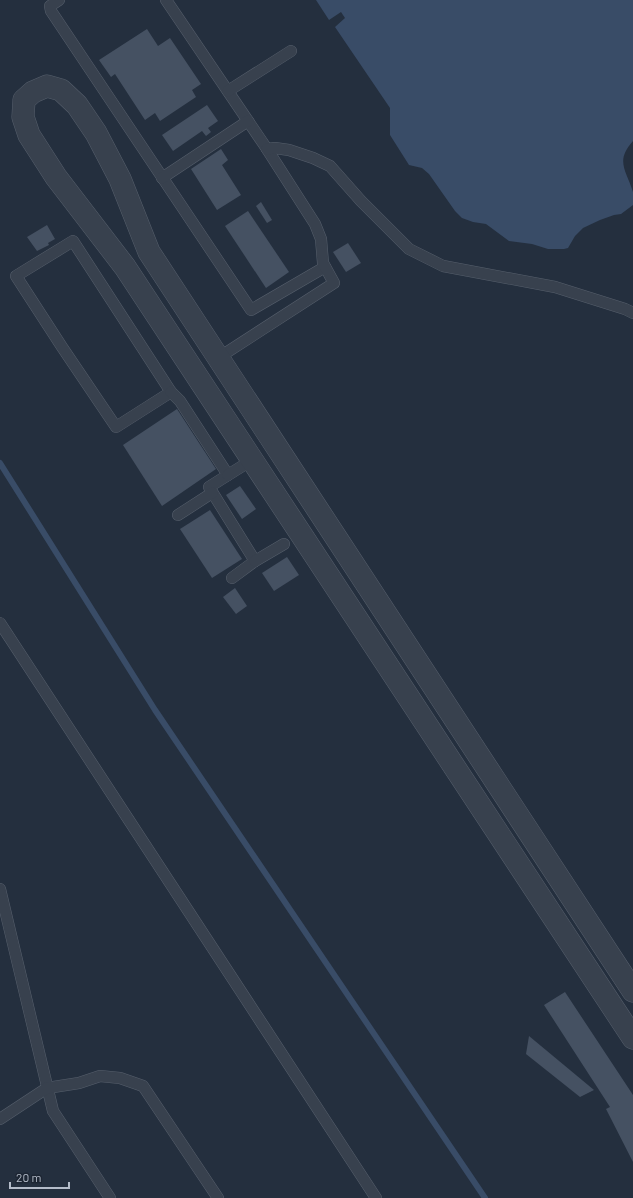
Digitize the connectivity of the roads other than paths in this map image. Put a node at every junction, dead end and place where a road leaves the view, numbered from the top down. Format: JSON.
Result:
{"nodes":[{"id":1,"x":59,"y":0,"type":"edge"},
{"id":2,"x":166,"y":0,"type":"edge"},
{"id":3,"x":291,"y":51,"type":"dead end"},
{"id":4,"x":228,"y":92,"type":"junction"},
{"id":5,"x":248,"y":121,"type":"junction"},
{"id":6,"x":267,"y":149,"type":"junction"},
{"id":7,"x":162,"y":178,"type":"junction"},
{"id":8,"x":325,"y":267,"type":"junction"},
{"id":9,"x":633,"y":313,"type":"edge"},
{"id":10,"x":218,"y":358,"type":"junction"},
{"id":11,"x":171,"y":392,"type":"junction"},
{"id":12,"x":252,"y":460,"type":"junction"},
{"id":13,"x":228,"y":475,"type":"junction"},
{"id":14,"x":212,"y":493,"type":"junction"},
{"id":15,"x":178,"y":515,"type":"dead end"},
{"id":16,"x":284,"y":544,"type":"dead end"},
{"id":17,"x":255,"y":562,"type":"junction"},
{"id":18,"x":232,"y":578,"type":"dead end"},
{"id":19,"x":0,"y":623,"type":"edge"},
{"id":20,"x":0,"y":889,"type":"edge"},
{"id":21,"x":633,"y":991,"type":"edge"},
{"id":22,"x":633,"y":1038,"type":"edge"},
{"id":23,"x":47,"y":1088,"type":"junction"},
{"id":24,"x":0,"y":1119,"type":"edge"},
{"id":25,"x":110,"y":1198,"type":"edge"},
{"id":26,"x":218,"y":1198,"type":"edge"},
{"id":27,"x":376,"y":1198,"type":"edge"}],
"edges":[{"from":1,"to":7,"type":"lane"},
{"from":2,"to":4,"type":"lane"},
{"from":3,"to":4,"type":"lane"},
{"from":4,"to":5,"type":"lane"},
{"from":5,"to":6,"type":"lane"},
{"from":5,"to":7,"type":"lane"},
{"from":6,"to":8,"type":"lane"},
{"from":6,"to":9,"type":"lane"},
{"from":7,"to":8,"type":"lane"},
{"from":8,"to":10,"type":"lane"},
{"from":10,"to":12,"type":"street"},
{"from":10,"to":21,"type":"street"},
{"from":11,"to":11,"type":"lane"},
{"from":11,"to":13,"type":"lane"},
{"from":12,"to":13,"type":"lane"},
{"from":12,"to":22,"type":"street"},
{"from":13,"to":14,"type":"lane"},
{"from":14,"to":15,"type":"lane"},
{"from":14,"to":17,"type":"lane"},
{"from":16,"to":17,"type":"lane"},
{"from":17,"to":18,"type":"lane"},
{"from":19,"to":27,"type":"lane"},
{"from":20,"to":23,"type":"lane"},
{"from":23,"to":24,"type":"lane"},
{"from":23,"to":25,"type":"lane"},
{"from":23,"to":26,"type":"lane"}]}
